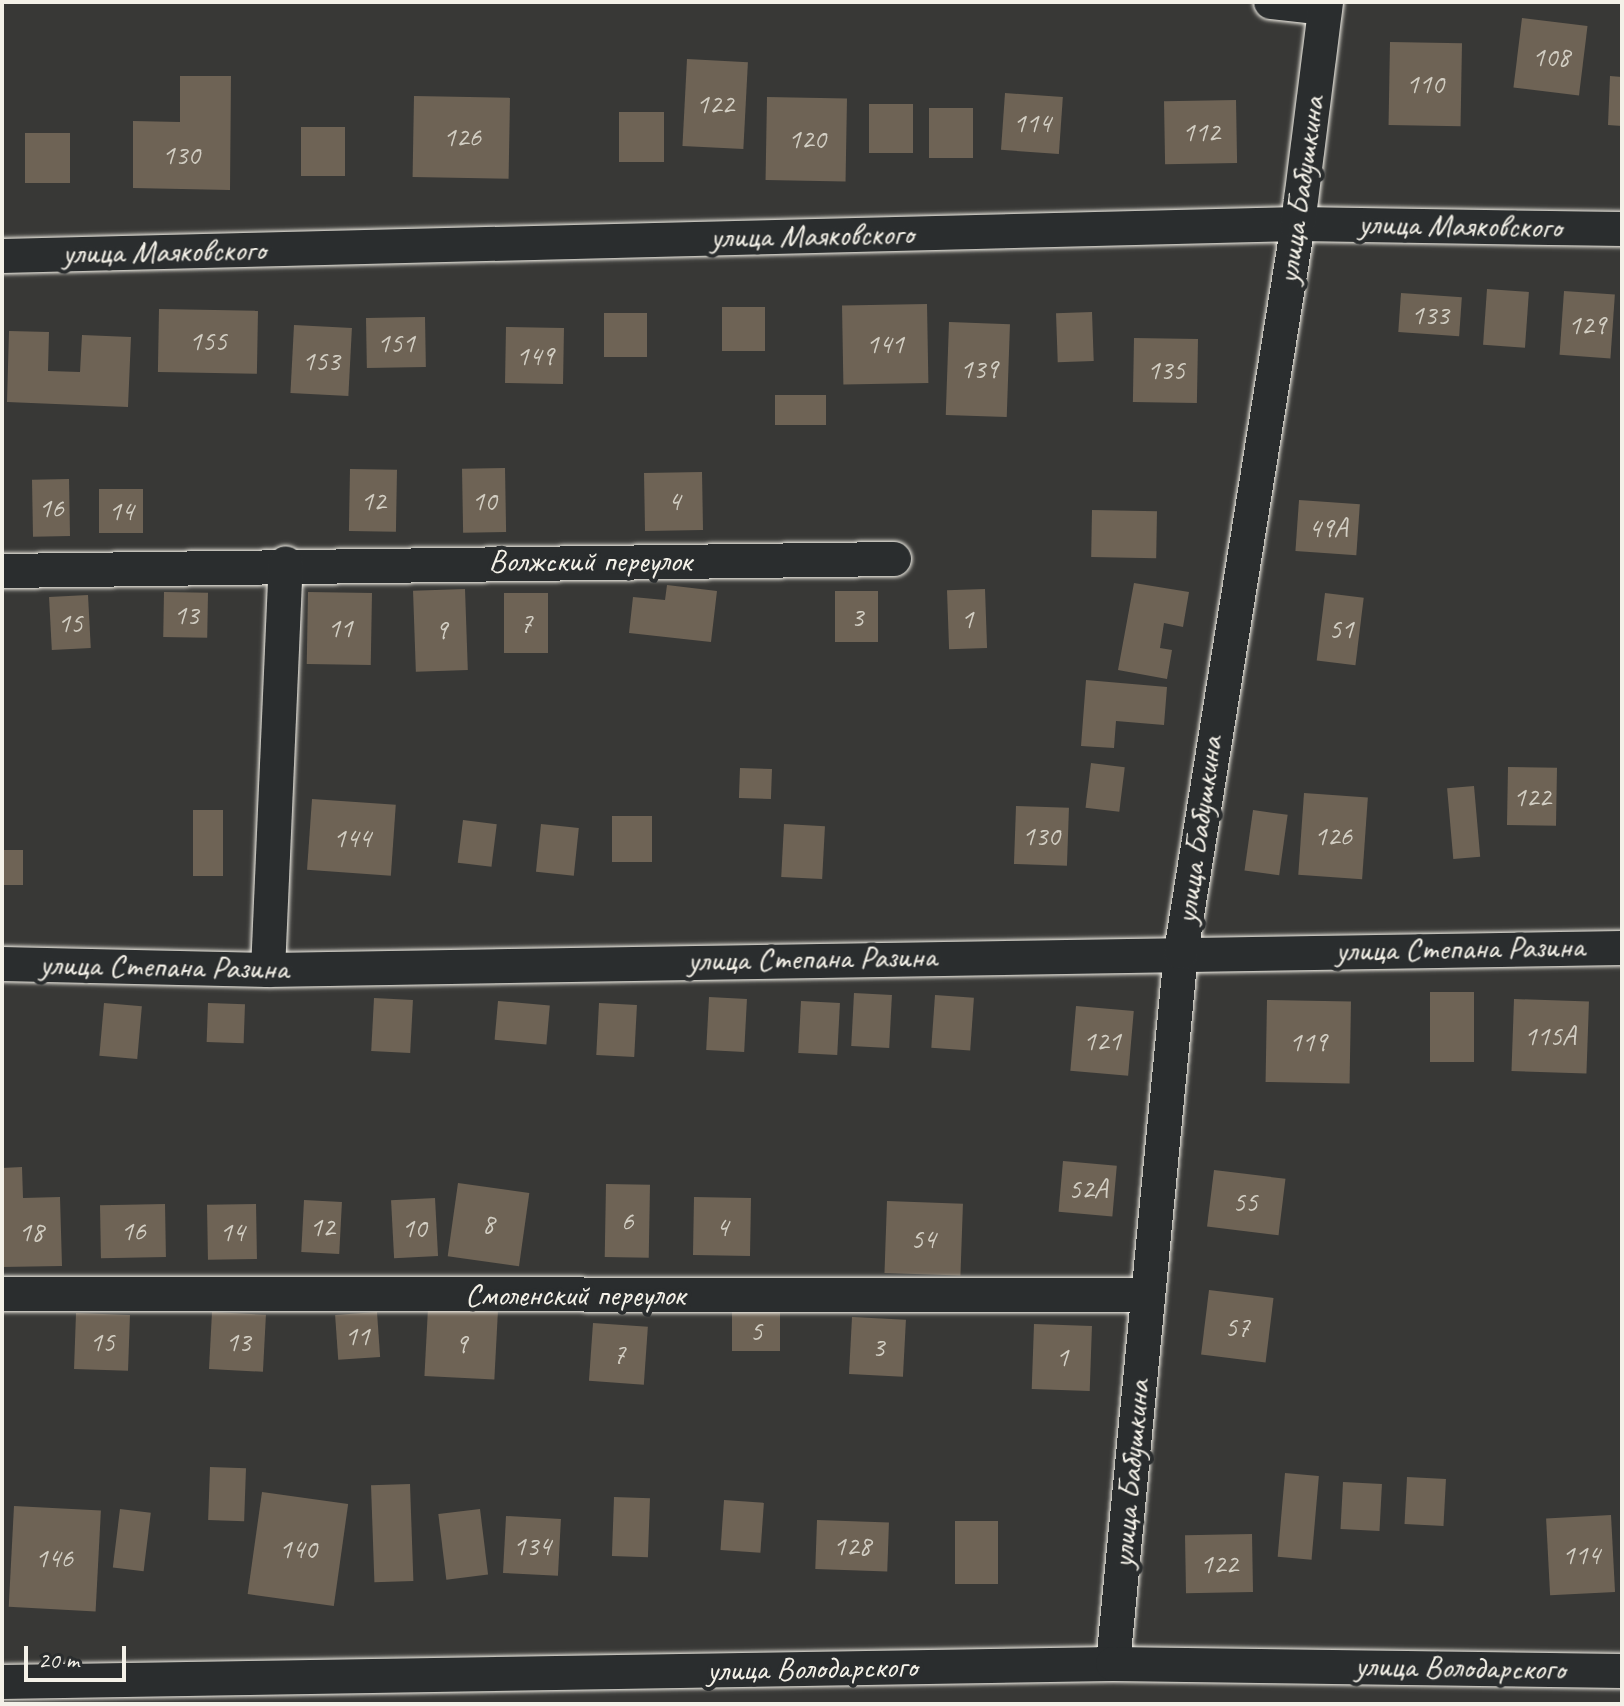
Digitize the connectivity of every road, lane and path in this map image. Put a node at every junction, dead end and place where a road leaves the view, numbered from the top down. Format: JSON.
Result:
{"nodes":[{"id":1,"x":1271,"y":2,"type":"edge"},
{"id":2,"x":1325,"y":5,"type":"edge"},
{"id":3,"x":1298,"y":224,"type":"junction"},
{"id":4,"x":1622,"y":229,"type":"edge"},
{"id":5,"x":2,"y":256,"type":"edge"},
{"id":6,"x":894,"y":559,"type":"dead end"},
{"id":7,"x":286,"y":563,"type":"junction"},
{"id":8,"x":2,"y":571,"type":"edge"},
{"id":9,"x":1622,"y":948,"type":"edge"},
{"id":10,"x":1181,"y":952,"type":"junction"},
{"id":11,"x":2,"y":964,"type":"edge"},
{"id":12,"x":268,"y":970,"type":"junction"},
{"id":13,"x":2,"y":1294,"type":"edge"},
{"id":14,"x":1147,"y":1295,"type":"junction"},
{"id":15,"x":1113,"y":1664,"type":"junction"},
{"id":16,"x":1622,"y":1671,"type":"edge"},
{"id":17,"x":2,"y":1682,"type":"edge"}],
"edges":[{"from":1,"to":2,"type":"street"},
{"from":2,"to":3,"type":"street","name":"улица Бабушкина"},
{"from":3,"to":4,"type":"street","name":"улица Маяковского"},
{"from":3,"to":5,"type":"street","name":"улица Маяковского"},
{"from":3,"to":10,"type":"street","name":"улица Бабушкина"},
{"from":6,"to":7,"type":"street","name":"Волжский переулок"},
{"from":7,"to":8,"type":"street","name":"Волжский переулок"},
{"from":7,"to":12,"type":"street"},
{"from":9,"to":10,"type":"street","name":"улица Степана Разина"},
{"from":10,"to":12,"type":"street","name":"улица Степана Разина"},
{"from":10,"to":14,"type":"street","name":"улица Бабушкина"},
{"from":11,"to":12,"type":"street","name":"улица Степана Разина"},
{"from":13,"to":14,"type":"street","name":"Смоленский переулок"},
{"from":14,"to":15,"type":"street","name":"улица Бабушкина"},
{"from":15,"to":16,"type":"street","name":"улица Володарского"},
{"from":15,"to":17,"type":"street","name":"улица Володарского"}]}
